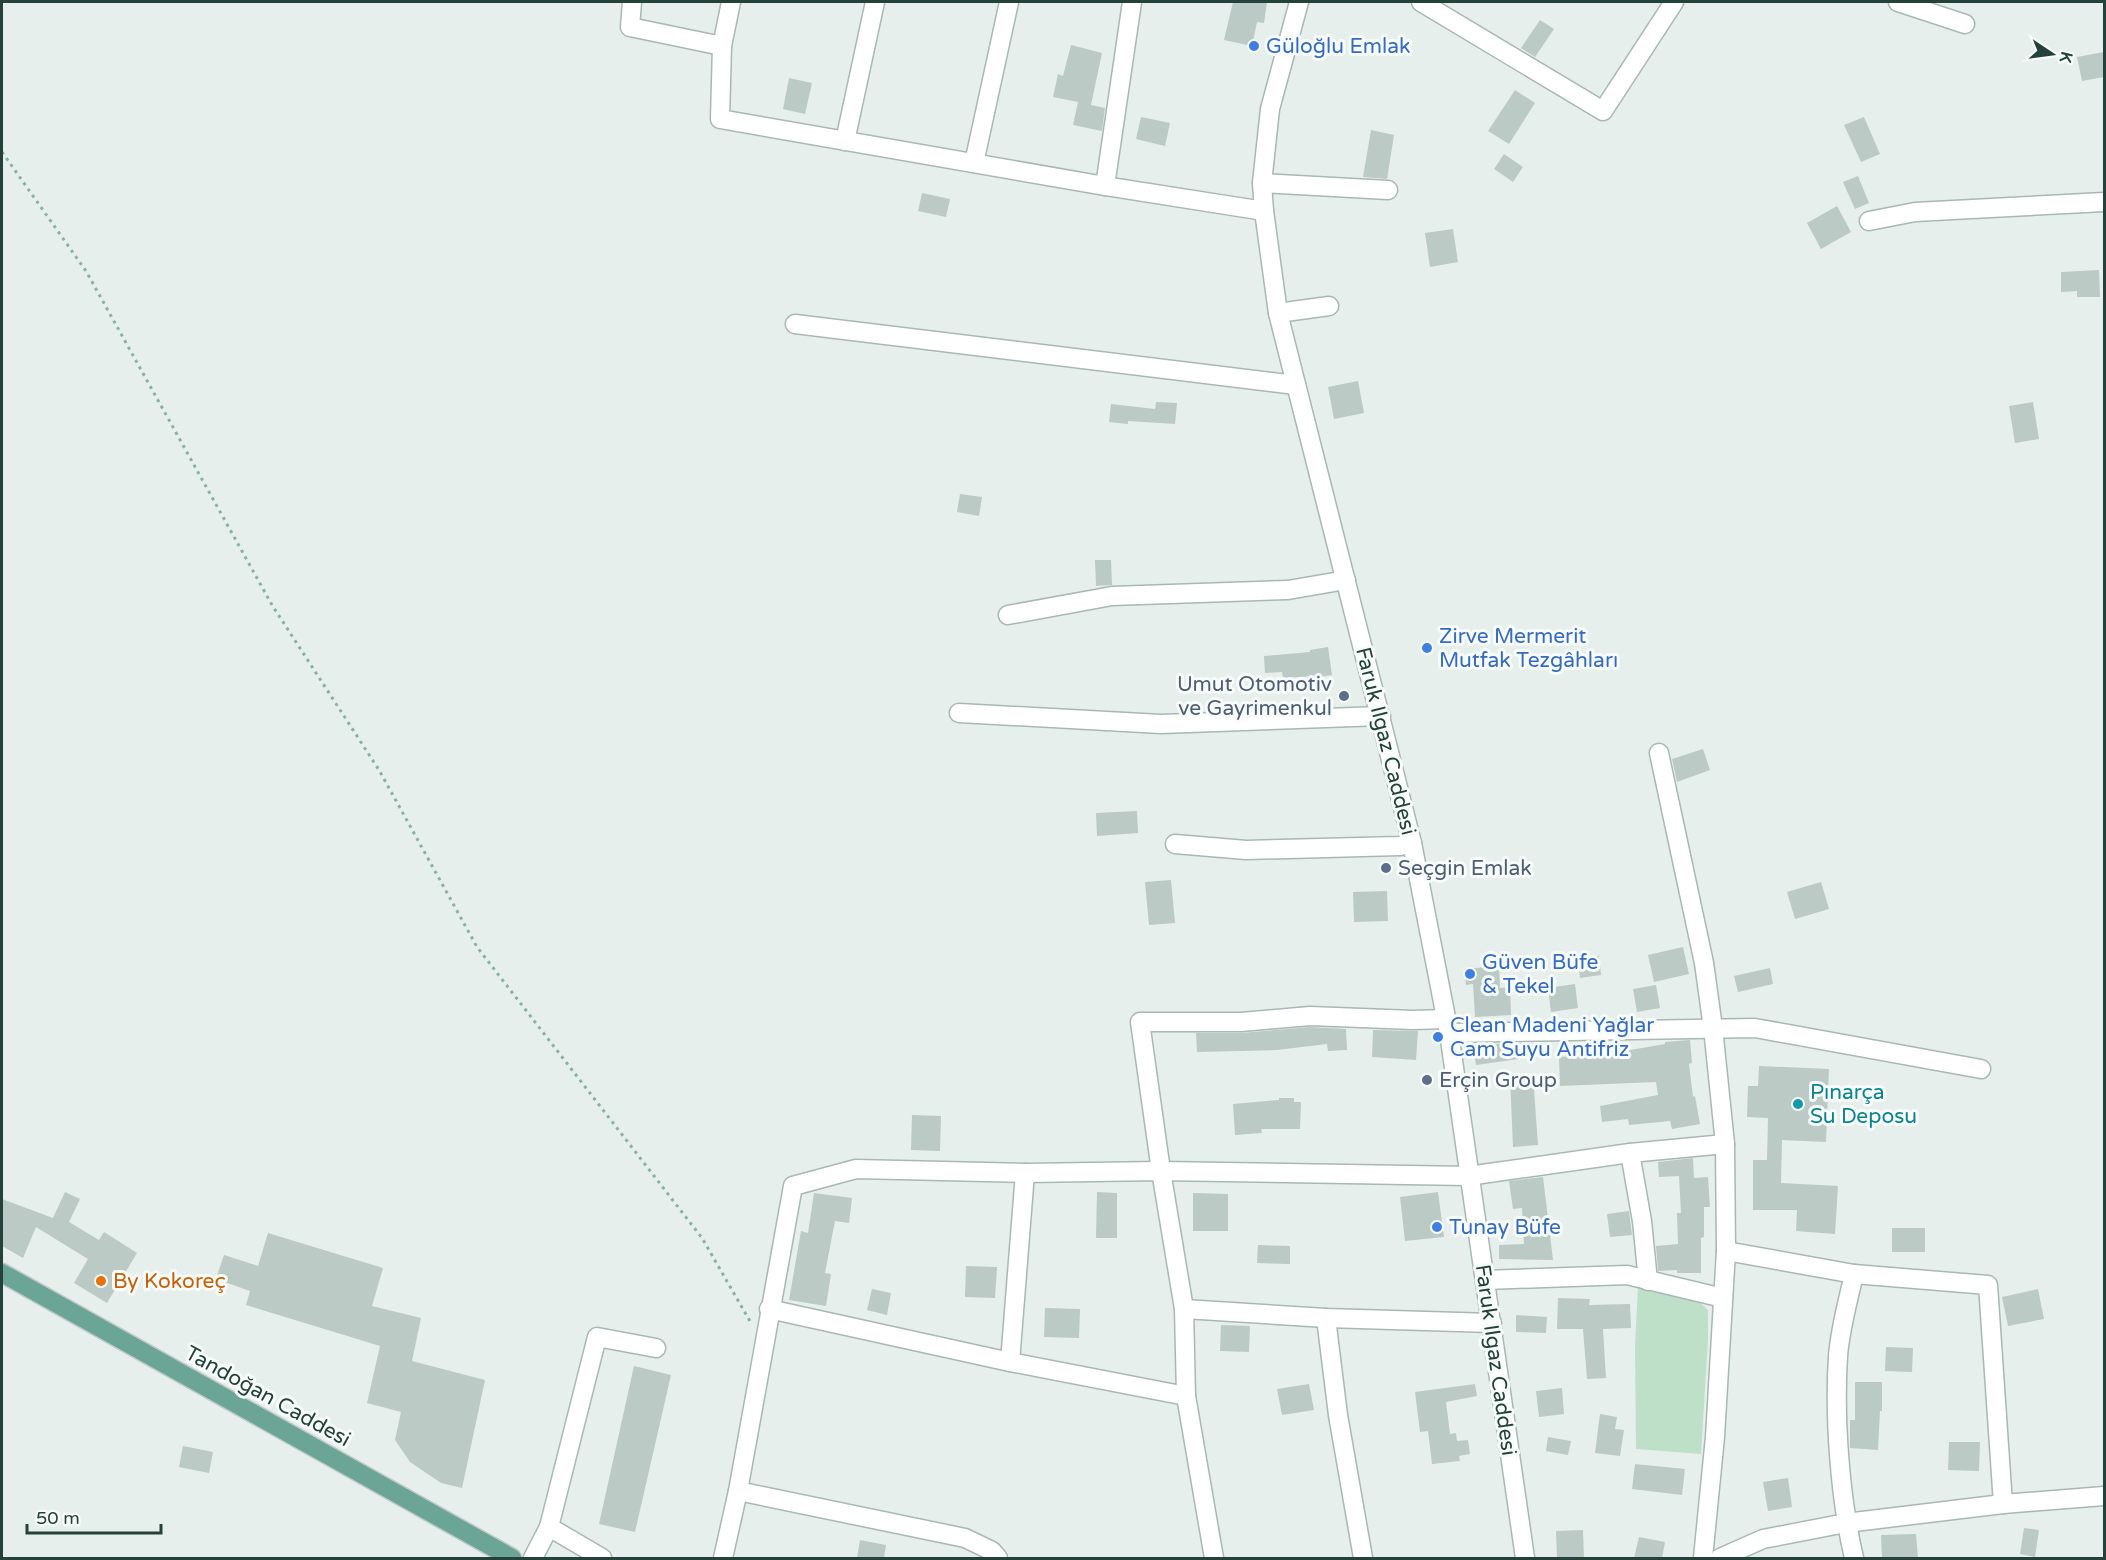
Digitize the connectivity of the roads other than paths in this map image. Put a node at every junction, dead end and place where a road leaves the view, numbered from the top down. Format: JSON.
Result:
{"nodes":[{"id":1,"x":632,"y":2,"type":"edge"},
{"id":2,"x":731,"y":2,"type":"edge"},
{"id":3,"x":875,"y":2,"type":"edge"},
{"id":4,"x":1009,"y":2,"type":"edge"},
{"id":5,"x":1132,"y":2,"type":"edge"},
{"id":6,"x":1299,"y":2,"type":"edge"},
{"id":7,"x":1421,"y":2,"type":"edge"},
{"id":8,"x":1898,"y":2,"type":"edge"},
{"id":9,"x":1668,"y":4,"type":"edge"},
{"id":10,"x":1965,"y":24,"type":"dead end"},
{"id":11,"x":722,"y":46,"type":"junction"},
{"id":12,"x":845,"y":141,"type":"junction"},
{"id":13,"x":974,"y":164,"type":"junction"},
{"id":14,"x":1262,"y":183,"type":"junction"},
{"id":15,"x":1105,"y":186,"type":"junction"},
{"id":16,"x":1388,"y":190,"type":"dead end"},
{"id":17,"x":2104,"y":202,"type":"edge"},
{"id":18,"x":1264,"y":211,"type":"junction"},
{"id":19,"x":1869,"y":221,"type":"dead end"},
{"id":20,"x":1329,"y":306,"type":"dead end"},
{"id":21,"x":1278,"y":313,"type":"junction"},
{"id":22,"x":795,"y":324,"type":"dead end"},
{"id":23,"x":1296,"y":385,"type":"junction"},
{"id":24,"x":1346,"y":580,"type":"junction"},
{"id":25,"x":1008,"y":615,"type":"dead end"},
{"id":26,"x":959,"y":713,"type":"dead end"},
{"id":27,"x":1381,"y":716,"type":"junction"},
{"id":28,"x":1659,"y":753,"type":"dead end"},
{"id":29,"x":1412,"y":843,"type":"junction"},
{"id":30,"x":1176,"y":844,"type":"dead end"},
{"id":31,"x":1448,"y":1026,"type":"junction"},
{"id":32,"x":1713,"y":1029,"type":"junction"},
{"id":33,"x":1981,"y":1069,"type":"dead end"},
{"id":34,"x":1725,"y":1144,"type":"junction"},
{"id":35,"x":1630,"y":1153,"type":"junction"},
{"id":36,"x":1161,"y":1171,"type":"junction"},
{"id":37,"x":1025,"y":1173,"type":"junction"},
{"id":38,"x":1468,"y":1176,"type":"junction"},
{"id":39,"x":1726,"y":1251,"type":"junction"},
{"id":40,"x":2,"y":1274,"type":"edge"},
{"id":41,"x":1854,"y":1274,"type":"junction"},
{"id":42,"x":1485,"y":1280,"type":"junction"},
{"id":43,"x":1648,"y":1281,"type":"junction"},
{"id":44,"x":1723,"y":1299,"type":"junction"},
{"id":45,"x":770,"y":1309,"type":"junction"},
{"id":46,"x":1184,"y":1309,"type":"junction"},
{"id":47,"x":1326,"y":1318,"type":"junction"},
{"id":48,"x":1492,"y":1323,"type":"junction"},
{"id":49,"x":656,"y":1348,"type":"dead end"},
{"id":50,"x":1010,"y":1362,"type":"junction"},
{"id":51,"x":1186,"y":1396,"type":"junction"},
{"id":52,"x":738,"y":1491,"type":"junction"},
{"id":53,"x":2104,"y":1496,"type":"edge"},
{"id":54,"x":2003,"y":1504,"type":"junction"},
{"id":55,"x":1846,"y":1523,"type":"junction"},
{"id":56,"x":549,"y":1527,"type":"junction"},
{"id":57,"x":512,"y":1558,"type":"edge"},
{"id":58,"x":533,"y":1558,"type":"edge"},
{"id":59,"x":602,"y":1558,"type":"edge"},
{"id":60,"x":723,"y":1558,"type":"edge"},
{"id":61,"x":999,"y":1558,"type":"edge"},
{"id":62,"x":1214,"y":1558,"type":"edge"},
{"id":63,"x":1364,"y":1558,"type":"edge"},
{"id":64,"x":1524,"y":1558,"type":"edge"},
{"id":65,"x":1703,"y":1558,"type":"edge"},
{"id":66,"x":1720,"y":1558,"type":"edge"},
{"id":67,"x":1854,"y":1558,"type":"edge"}],
"edges":[{"from":1,"to":11,"type":"street"},
{"from":2,"to":11,"type":"street"},
{"from":3,"to":12,"type":"street"},
{"from":4,"to":13,"type":"street"},
{"from":5,"to":15,"type":"street"},
{"from":6,"to":14,"type":"street","name":"Faruk Ilgaz Caddesi"},
{"from":7,"to":9,"type":"street"},
{"from":8,"to":10,"type":"street"},
{"from":11,"to":12,"type":"street"},
{"from":12,"to":13,"type":"street"},
{"from":13,"to":15,"type":"street"},
{"from":14,"to":16,"type":"street"},
{"from":14,"to":18,"type":"street","name":"Faruk Ilgaz Caddesi"},
{"from":15,"to":18,"type":"street"},
{"from":17,"to":19,"type":"street"},
{"from":18,"to":21,"type":"street","name":"Faruk Ilgaz Caddesi"},
{"from":20,"to":21,"type":"street"},
{"from":21,"to":23,"type":"street","name":"Faruk Ilgaz Caddesi"},
{"from":22,"to":23,"type":"street"},
{"from":23,"to":24,"type":"street","name":"Faruk Ilgaz Caddesi"},
{"from":24,"to":25,"type":"street"},
{"from":24,"to":27,"type":"street","name":"Faruk Ilgaz Caddesi"},
{"from":26,"to":27,"type":"street"},
{"from":27,"to":29,"type":"street","name":"Faruk Ilgaz Caddesi"},
{"from":28,"to":32,"type":"street"},
{"from":29,"to":30,"type":"street"},
{"from":29,"to":31,"type":"street","name":"Faruk Ilgaz Caddesi"},
{"from":31,"to":32,"type":"street"},
{"from":31,"to":36,"type":"street"},
{"from":31,"to":38,"type":"street","name":"Faruk Ilgaz Caddesi"},
{"from":32,"to":33,"type":"street"},
{"from":32,"to":34,"type":"street"},
{"from":34,"to":35,"type":"street"},
{"from":34,"to":39,"type":"street"},
{"from":35,"to":38,"type":"street"},
{"from":35,"to":43,"type":"street"},
{"from":36,"to":37,"type":"street"},
{"from":36,"to":38,"type":"street"},
{"from":36,"to":46,"type":"street"},
{"from":37,"to":45,"type":"street"},
{"from":37,"to":50,"type":"street"},
{"from":38,"to":42,"type":"street","name":"Faruk Ilgaz Caddesi"},
{"from":39,"to":41,"type":"street"},
{"from":39,"to":44,"type":"street"},
{"from":40,"to":57,"type":"main road","name":"Tandoğan Caddesi"},
{"from":41,"to":54,"type":"street"},
{"from":41,"to":55,"type":"street"},
{"from":42,"to":43,"type":"street"},
{"from":42,"to":48,"type":"street","name":"Faruk Ilgaz Caddesi"},
{"from":43,"to":44,"type":"street"},
{"from":44,"to":65,"type":"street"},
{"from":45,"to":50,"type":"street"},
{"from":45,"to":52,"type":"street"},
{"from":46,"to":47,"type":"street"},
{"from":46,"to":51,"type":"street"},
{"from":47,"to":48,"type":"street"},
{"from":47,"to":63,"type":"street"},
{"from":48,"to":64,"type":"street","name":"Faruk Ilgaz Caddesi"},
{"from":49,"to":56,"type":"street"},
{"from":50,"to":51,"type":"street"},
{"from":51,"to":62,"type":"street"},
{"from":52,"to":60,"type":"street"},
{"from":52,"to":61,"type":"street"},
{"from":53,"to":54,"type":"street"},
{"from":54,"to":55,"type":"street"},
{"from":55,"to":66,"type":"street"},
{"from":55,"to":67,"type":"street"},
{"from":56,"to":58,"type":"street"},
{"from":56,"to":59,"type":"street"}]}
